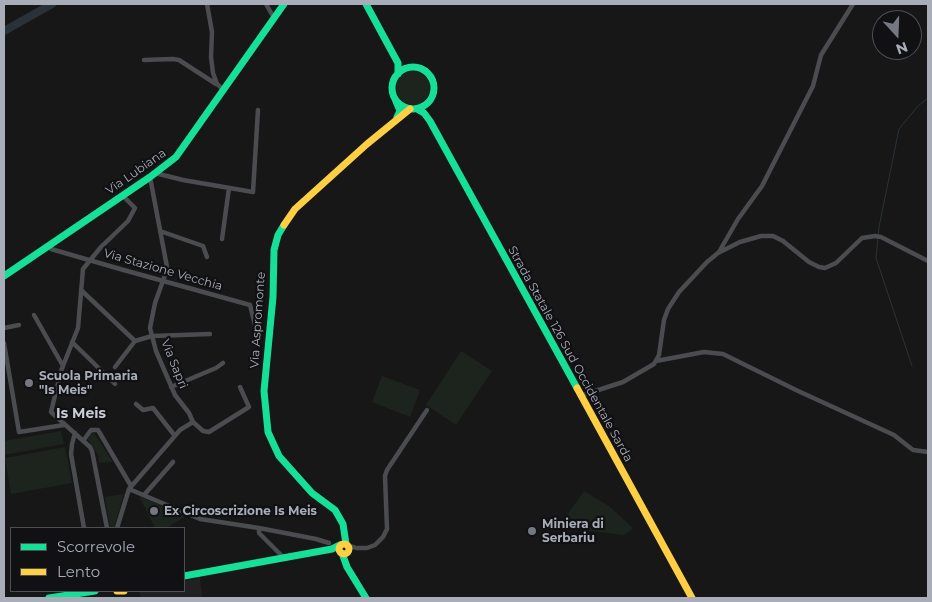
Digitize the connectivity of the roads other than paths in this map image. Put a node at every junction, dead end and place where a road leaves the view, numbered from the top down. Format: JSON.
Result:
{"nodes":[{"id":1,"x":207,"y":4,"type":"edge"},
{"id":2,"x":266,"y":4,"type":"edge"},
{"id":3,"x":284,"y":4,"type":"edge"},
{"id":4,"x":366,"y":4,"type":"edge"},
{"id":5,"x":853,"y":4,"type":"edge"},
{"id":6,"x":274,"y":18,"type":"junction"},
{"id":7,"x":392,"y":52,"type":"junction"},
{"id":8,"x":144,"y":60,"type":"dead end"},
{"id":9,"x":409,"y":68,"type":"junction"},
{"id":10,"x":398,"y":74,"type":"junction"},
{"id":11,"x":217,"y":84,"type":"junction"},
{"id":12,"x":224,"y":90,"type":"junction"},
{"id":13,"x":395,"y":99,"type":"junction"},
{"id":14,"x":427,"y":104,"type":"junction"},
{"id":15,"x":413,"y":109,"type":"junction"},
{"id":16,"x":258,"y":110,"type":"dead end"},
{"id":17,"x":430,"y":121,"type":"junction"},
{"id":18,"x":392,"y":124,"type":"junction"},
{"id":19,"x":153,"y":175,"type":"junction"},
{"id":20,"x":229,"y":188,"type":"junction"},
{"id":21,"x":123,"y":196,"type":"junction"},
{"id":22,"x":160,"y":231,"type":"junction"},
{"id":23,"x":222,"y":239,"type":"dead end"},
{"id":24,"x":48,"y":246,"type":"junction"},
{"id":25,"x":718,"y":253,"type":"junction"},
{"id":26,"x":207,"y":257,"type":"dead end"},
{"id":27,"x":89,"y":260,"type":"junction"},
{"id":28,"x":928,"y":261,"type":"edge"},
{"id":29,"x":4,"y":276,"type":"edge"},
{"id":30,"x":163,"y":281,"type":"junction"},
{"id":31,"x":81,"y":290,"type":"junction"},
{"id":32,"x":34,"y":315,"type":"dead end"},
{"id":33,"x":19,"y":325,"type":"dead end"},
{"id":34,"x":4,"y":328,"type":"edge"},
{"id":35,"x":256,"y":329,"type":"dead end"},
{"id":36,"x":210,"y":334,"type":"dead end"},
{"id":37,"x":152,"y":336,"type":"junction"},
{"id":38,"x":136,"y":341,"type":"junction"},
{"id":39,"x":72,"y":342,"type":"junction"},
{"id":40,"x":4,"y":343,"type":"edge"},
{"id":41,"x":656,"y":361,"type":"junction"},
{"id":42,"x":223,"y":363,"type":"dead end"},
{"id":43,"x":63,"y":366,"type":"junction"},
{"id":44,"x":115,"y":367,"type":"dead end"},
{"id":45,"x":115,"y":384,"type":"dead end"},
{"id":46,"x":172,"y":387,"type":"junction"},
{"id":47,"x":240,"y":387,"type":"dead end"},
{"id":48,"x":580,"y":396,"type":"junction"},
{"id":49,"x":136,"y":404,"type":"dead end"},
{"id":50,"x":428,"y":410,"type":"dead end"},
{"id":51,"x":194,"y":422,"type":"junction"},
{"id":52,"x":64,"y":425,"type":"junction"},
{"id":53,"x":76,"y":433,"type":"junction"},
{"id":54,"x":175,"y":436,"type":"junction"},
{"id":55,"x":83,"y":441,"type":"junction"},
{"id":56,"x":928,"y":452,"type":"edge"},
{"id":57,"x":173,"y":462,"type":"dead end"},
{"id":58,"x":130,"y":488,"type":"junction"},
{"id":59,"x":144,"y":496,"type":"junction"},
{"id":60,"x":84,"y":527,"type":"edge"},
{"id":61,"x":107,"y":527,"type":"edge"},
{"id":62,"x":117,"y":527,"type":"edge"},
{"id":63,"x":259,"y":528,"type":"junction"},
{"id":64,"x":342,"y":548,"type":"junction"},
{"id":65,"x":284,"y":558,"type":"junction"},
{"id":66,"x":185,"y":576,"type":"edge"},
{"id":67,"x":89,"y":592,"type":"edge"},
{"id":68,"x":50,"y":598,"type":"edge"},
{"id":69,"x":366,"y":598,"type":"edge"},
{"id":70,"x":692,"y":598,"type":"edge"}],
"edges":[{"from":1,"to":11,"type":"street"},
{"from":2,"to":6,"type":"street"},
{"from":3,"to":6,"type":"main road","name":"Via Lubiana"},
{"from":4,"to":7,"type":"main road"},
{"from":5,"to":25,"type":"street"},
{"from":6,"to":12,"type":"main road","name":"Via Lubiana"},
{"from":7,"to":9,"type":"main road"},
{"from":7,"to":10,"type":"main road"},
{"from":8,"to":11,"type":"street"},
{"from":9,"to":10,"type":"main road"},
{"from":9,"to":14,"type":"main road"},
{"from":10,"to":13,"type":"main road"},
{"from":11,"to":12,"type":"street"},
{"from":12,"to":19,"type":"main road","name":"Via Lubiana"},
{"from":13,"to":15,"type":"main road"},
{"from":13,"to":18,"type":"main road"},
{"from":14,"to":15,"type":"main road"},
{"from":14,"to":17,"type":"main road"},
{"from":15,"to":17,"type":"main road"},
{"from":15,"to":18,"type":"main road","name":"Via Aspromonte"},
{"from":16,"to":20,"type":"street"},
{"from":17,"to":48,"type":"main road","name":"Strada Statale 126 Sud Occidentale Sarda"},
{"from":18,"to":64,"type":"main road","name":"Via Aspromonte"},
{"from":19,"to":20,"type":"street"},
{"from":19,"to":21,"type":"main road","name":"Via Lubiana"},
{"from":19,"to":22,"type":"street","name":"Via Sapri"},
{"from":20,"to":23,"type":"street"},
{"from":21,"to":24,"type":"main road","name":"Via Lubiana"},
{"from":21,"to":27,"type":"street"},
{"from":22,"to":26,"type":"street"},
{"from":22,"to":30,"type":"street","name":"Via Sapri"},
{"from":24,"to":27,"type":"street","name":"Via Stazione Vecchia"},
{"from":24,"to":29,"type":"main road","name":"Via Lubiana"},
{"from":25,"to":28,"type":"street"},
{"from":25,"to":41,"type":"street"},
{"from":27,"to":30,"type":"street","name":"Via Stazione Vecchia"},
{"from":27,"to":31,"type":"street"},
{"from":30,"to":35,"type":"street","name":"Via Stazione Vecchia"},
{"from":30,"to":37,"type":"street","name":"Via Sapri"},
{"from":31,"to":38,"type":"street"},
{"from":31,"to":39,"type":"street"},
{"from":32,"to":43,"type":"street"},
{"from":33,"to":34,"type":"street"},
{"from":36,"to":37,"type":"street"},
{"from":37,"to":38,"type":"street"},
{"from":37,"to":46,"type":"street","name":"Via Sapri"},
{"from":38,"to":44,"type":"street"},
{"from":39,"to":43,"type":"street"},
{"from":39,"to":45,"type":"street"},
{"from":40,"to":52,"type":"street"},
{"from":41,"to":48,"type":"street"},
{"from":41,"to":56,"type":"street"},
{"from":42,"to":46,"type":"street"},
{"from":43,"to":52,"type":"street"},
{"from":46,"to":51,"type":"street","name":"Via Sapri"},
{"from":47,"to":51,"type":"street","name":"Via Sapri"},
{"from":48,"to":70,"type":"main road","name":"Strada Statale 126 Sud Occidentale Sarda"},
{"from":49,"to":54,"type":"street"},
{"from":50,"to":64,"type":"street"},
{"from":51,"to":54,"type":"street"},
{"from":52,"to":53,"type":"street"},
{"from":53,"to":55,"type":"street"},
{"from":53,"to":60,"type":"street"},
{"from":54,"to":58,"type":"street"},
{"from":55,"to":58,"type":"street"},
{"from":55,"to":61,"type":"street"},
{"from":57,"to":59,"type":"street"},
{"from":58,"to":59,"type":"street"},
{"from":58,"to":62,"type":"street"},
{"from":59,"to":63,"type":"street"},
{"from":63,"to":64,"type":"street"},
{"from":63,"to":65,"type":"street"},
{"from":64,"to":65,"type":"main road"},
{"from":64,"to":69,"type":"main road","name":"Via Aspromonte"},
{"from":65,"to":66,"type":"main road"},
{"from":67,"to":68,"type":"main road"}]}
